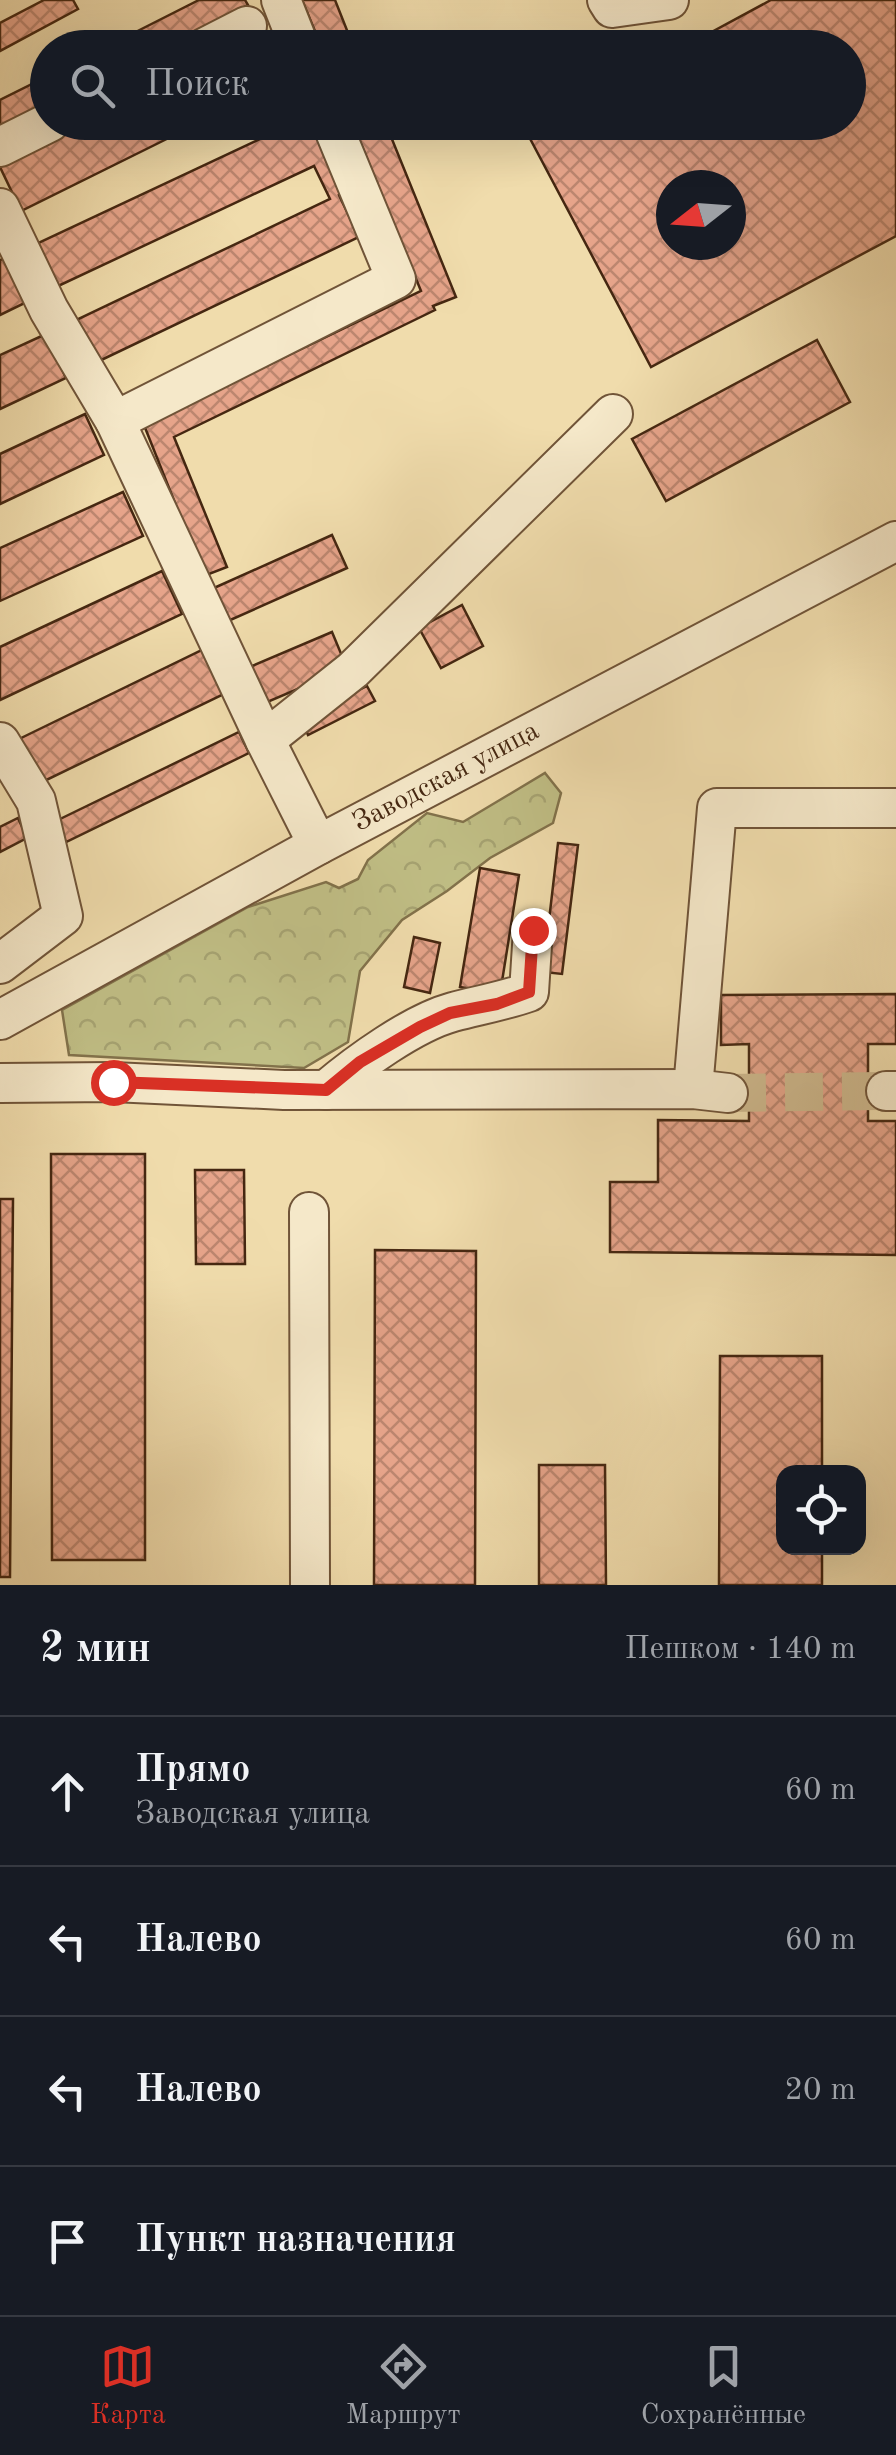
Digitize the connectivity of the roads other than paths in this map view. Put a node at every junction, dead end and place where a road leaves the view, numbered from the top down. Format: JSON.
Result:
{"nodes":[{"id":1,"x":281,"y":0,"type":"edge"},
{"id":2,"x":607,"y":0,"type":"edge"},
{"id":3,"x":668,"y":0,"type":"edge"},
{"id":4,"x":247,"y":26,"type":"dead end"},
{"id":5,"x":239,"y":30,"type":"edge"},
{"id":6,"x":293,"y":30,"type":"edge"},
{"id":7,"x":30,"y":132,"type":"edge"},
{"id":8,"x":339,"y":140,"type":"edge"},
{"id":9,"x":0,"y":147,"type":"edge"},
{"id":10,"x":0,"y":208,"type":"edge"},
{"id":11,"x":613,"y":414,"type":"dead end"},
{"id":12,"x":115,"y":421,"type":"junction"},
{"id":13,"x":896,"y":541,"type":"edge"},
{"id":14,"x":265,"y":740,"type":"junction"},
{"id":15,"x":0,"y":742,"type":"edge"},
{"id":16,"x":896,"y":808,"type":"edge"},
{"id":17,"x":318,"y":845,"type":"junction"},
{"id":18,"x":533,"y":930,"type":"dead end"},
{"id":19,"x":0,"y":964,"type":"edge"},
{"id":20,"x":0,"y":1020,"type":"edge"},
{"id":21,"x":0,"y":1082,"type":"edge"},
{"id":22,"x":326,"y":1090,"type":"junction"},
{"id":23,"x":309,"y":1212,"type":"dead end"},
{"id":24,"x":310,"y":1585,"type":"edge"}],
"edges":[{"from":1,"to":6,"type":"street"},
{"from":2,"to":3,"type":"street"},
{"from":4,"to":5,"type":"street"},
{"from":7,"to":9,"type":"street"},
{"from":8,"to":12,"type":"street"},
{"from":10,"to":12,"type":"street"},
{"from":11,"to":14,"type":"street"},
{"from":12,"to":14,"type":"street"},
{"from":13,"to":17,"type":"street","name":"Заводская улица"},
{"from":14,"to":17,"type":"street"},
{"from":15,"to":19,"type":"street"},
{"from":16,"to":22,"type":"street"},
{"from":17,"to":20,"type":"street","name":"Заводская улица"},
{"from":18,"to":22,"type":"street"},
{"from":21,"to":22,"type":"street"},
{"from":23,"to":24,"type":"street"}]}
